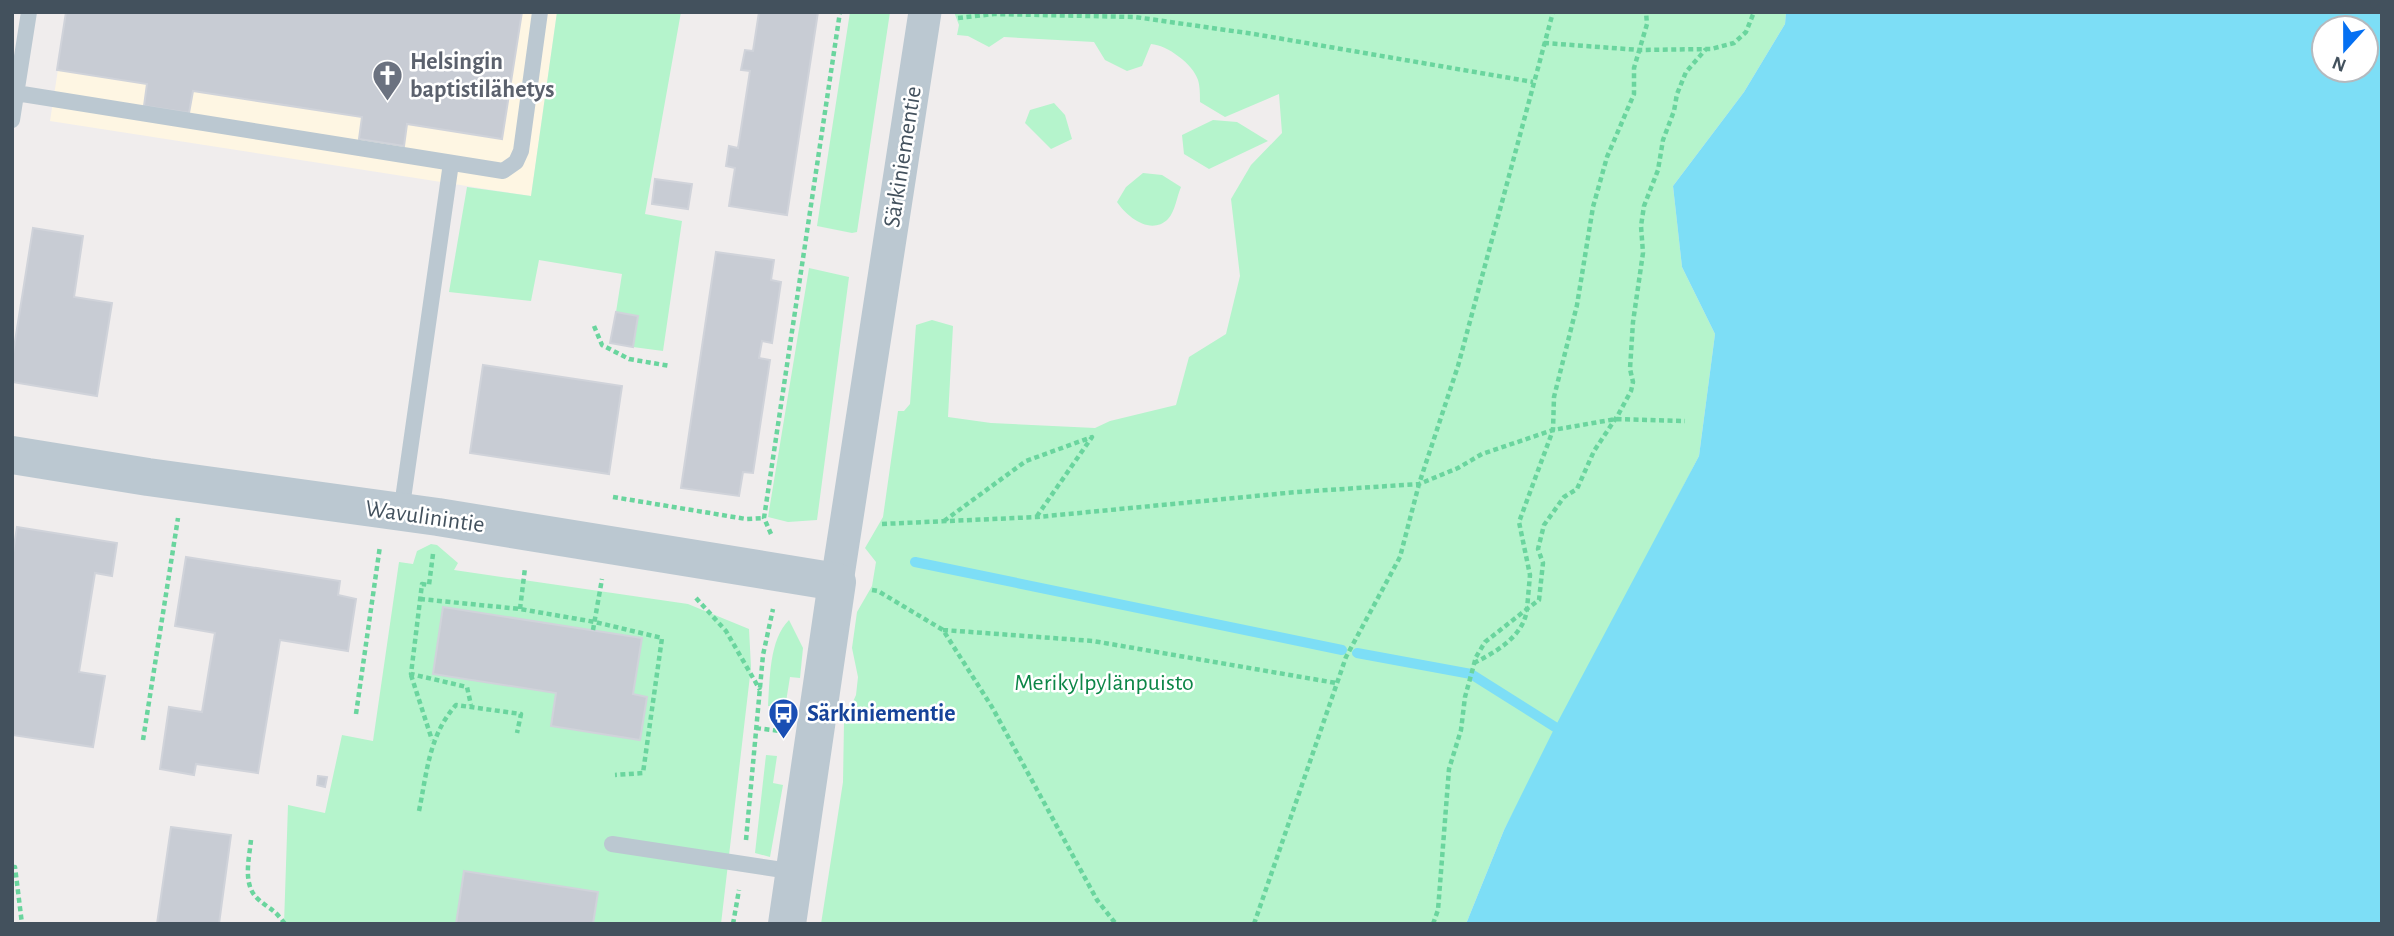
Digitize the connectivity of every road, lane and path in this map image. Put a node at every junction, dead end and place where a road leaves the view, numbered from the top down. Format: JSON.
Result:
{"nodes":[{"id":1,"x":29,"y":12,"type":"edge"},
{"id":2,"x":540,"y":12,"type":"edge"},
{"id":3,"x":839,"y":12,"type":"edge"},
{"id":4,"x":1553,"y":12,"type":"edge"},
{"id":5,"x":1646,"y":12,"type":"edge"},
{"id":6,"x":1754,"y":12,"type":"edge"},
{"id":7,"x":924,"y":17,"type":"edge"},
{"id":8,"x":1544,"y":43,"type":"junction"},
{"id":9,"x":1706,"y":49,"type":"junction"},
{"id":10,"x":1640,"y":50,"type":"junction"},
{"id":11,"x":1533,"y":82,"type":"junction"},
{"id":12,"x":14,"y":108,"type":"edge"},
{"id":13,"x":451,"y":163,"type":"junction"},
{"id":14,"x":594,"y":326,"type":"dead end"},
{"id":15,"x":670,"y":366,"type":"dead end"},
{"id":16,"x":1616,"y":419,"type":"junction"},
{"id":17,"x":1685,"y":421,"type":"dead end"},
{"id":18,"x":1553,"y":430,"type":"junction"},
{"id":19,"x":12,"y":455,"type":"edge"},
{"id":20,"x":184,"y":483,"type":"junction"},
{"id":21,"x":1419,"y":484,"type":"junction"},
{"id":22,"x":613,"y":497,"type":"dead end"},
{"id":23,"x":1037,"y":517,"type":"junction"},
{"id":24,"x":764,"y":518,"type":"junction"},
{"id":25,"x":942,"y":522,"type":"junction"},
{"id":26,"x":846,"y":524,"type":"junction"},
{"id":27,"x":391,"y":527,"type":"junction"},
{"id":28,"x":774,"y":541,"type":"dead end"},
{"id":29,"x":433,"y":550,"type":"dead end"},
{"id":30,"x":526,"y":564,"type":"dead end"},
{"id":31,"x":603,"y":576,"type":"dead end"},
{"id":32,"x":837,"y":582,"type":"junction"},
{"id":33,"x":688,"y":589,"type":"dead end"},
{"id":34,"x":420,"y":599,"type":"junction"},
{"id":35,"x":774,"y":607,"type":"dead end"},
{"id":36,"x":520,"y":609,"type":"junction"},
{"id":37,"x":1527,"y":609,"type":"junction"},
{"id":38,"x":595,"y":622,"type":"junction"},
{"id":39,"x":593,"y":630,"type":"dead end"},
{"id":40,"x":943,"y":630,"type":"junction"},
{"id":41,"x":1474,"y":664,"type":"junction"},
{"id":42,"x":411,"y":674,"type":"junction"},
{"id":43,"x":1336,"y":683,"type":"junction"},
{"id":44,"x":760,"y":690,"type":"junction"},
{"id":45,"x":471,"y":705,"type":"junction"},
{"id":46,"x":356,"y":714,"type":"dead end"},
{"id":47,"x":757,"y":728,"type":"junction"},
{"id":48,"x":781,"y":731,"type":"dead end"},
{"id":49,"x":517,"y":733,"type":"dead end"},
{"id":50,"x":143,"y":740,"type":"dead end"},
{"id":51,"x":433,"y":741,"type":"junction"},
{"id":52,"x":615,"y":775,"type":"dead end"},
{"id":53,"x":419,"y":811,"type":"dead end"},
{"id":54,"x":251,"y":840,"type":"dead end"},
{"id":55,"x":612,"y":844,"type":"dead end"},
{"id":56,"x":744,"y":864,"type":"junction"},
{"id":57,"x":12,"y":867,"type":"edge"},
{"id":58,"x":796,"y":872,"type":"junction"},
{"id":59,"x":22,"y":924,"type":"edge"},
{"id":60,"x":285,"y":924,"type":"edge"},
{"id":61,"x":733,"y":924,"type":"edge"},
{"id":62,"x":787,"y":924,"type":"edge"},
{"id":63,"x":1116,"y":924,"type":"edge"},
{"id":64,"x":1254,"y":924,"type":"edge"},
{"id":65,"x":1433,"y":924,"type":"edge"}],
"edges":[{"from":1,"to":12,"type":"lane"},
{"from":2,"to":13,"type":"lane"},
{"from":3,"to":24,"type":"path"},
{"from":4,"to":8,"type":"path"},
{"from":5,"to":10,"type":"path"},
{"from":6,"to":9,"type":"path"},
{"from":7,"to":11,"type":"path"},
{"from":7,"to":26,"type":"street","name":"Särkiniementie"},
{"from":8,"to":10,"type":"path"},
{"from":8,"to":11,"type":"path"},
{"from":9,"to":10,"type":"path"},
{"from":9,"to":16,"type":"path"},
{"from":10,"to":18,"type":"path"},
{"from":11,"to":21,"type":"path"},
{"from":12,"to":13,"type":"lane"},
{"from":13,"to":27,"type":"lane"},
{"from":14,"to":15,"type":"path"},
{"from":16,"to":17,"type":"path"},
{"from":16,"to":18,"type":"path"},
{"from":16,"to":37,"type":"path"},
{"from":18,"to":21,"type":"path"},
{"from":18,"to":37,"type":"path"},
{"from":19,"to":20,"type":"street","name":"Wavulinintie"},
{"from":20,"to":27,"type":"street","name":"Wavulinintie"},
{"from":20,"to":50,"type":"path"},
{"from":21,"to":23,"type":"path"},
{"from":21,"to":43,"type":"path"},
{"from":22,"to":24,"type":"path"},
{"from":23,"to":25,"type":"path"},
{"from":23,"to":25,"type":"path"},
{"from":24,"to":28,"type":"path"},
{"from":25,"to":26,"type":"path"},
{"from":26,"to":32,"type":"street","name":"Särkiniementie"},
{"from":27,"to":32,"type":"street","name":"Wavulinintie"},
{"from":27,"to":46,"type":"path"},
{"from":29,"to":34,"type":"path"},
{"from":30,"to":36,"type":"path"},
{"from":31,"to":38,"type":"path"},
{"from":32,"to":40,"type":"path"},
{"from":32,"to":58,"type":"street","name":"Särkiniementie"},
{"from":33,"to":44,"type":"path"},
{"from":34,"to":36,"type":"path"},
{"from":34,"to":42,"type":"path"},
{"from":35,"to":44,"type":"path"},
{"from":36,"to":38,"type":"path"},
{"from":37,"to":41,"type":"path"},
{"from":37,"to":41,"type":"path"},
{"from":38,"to":39,"type":"path"},
{"from":38,"to":52,"type":"path"},
{"from":40,"to":43,"type":"path"},
{"from":40,"to":63,"type":"path"},
{"from":41,"to":65,"type":"path"},
{"from":42,"to":45,"type":"path"},
{"from":42,"to":51,"type":"path"},
{"from":43,"to":64,"type":"path"},
{"from":44,"to":47,"type":"path"},
{"from":45,"to":49,"type":"path"},
{"from":45,"to":51,"type":"path"},
{"from":47,"to":48,"type":"path"},
{"from":47,"to":56,"type":"path"},
{"from":51,"to":53,"type":"path"},
{"from":54,"to":60,"type":"path"},
{"from":55,"to":56,"type":"lane"},
{"from":56,"to":58,"type":"lane"},
{"from":56,"to":61,"type":"path"},
{"from":57,"to":59,"type":"path"},
{"from":58,"to":62,"type":"street","name":"Särkiniementie"}]}
